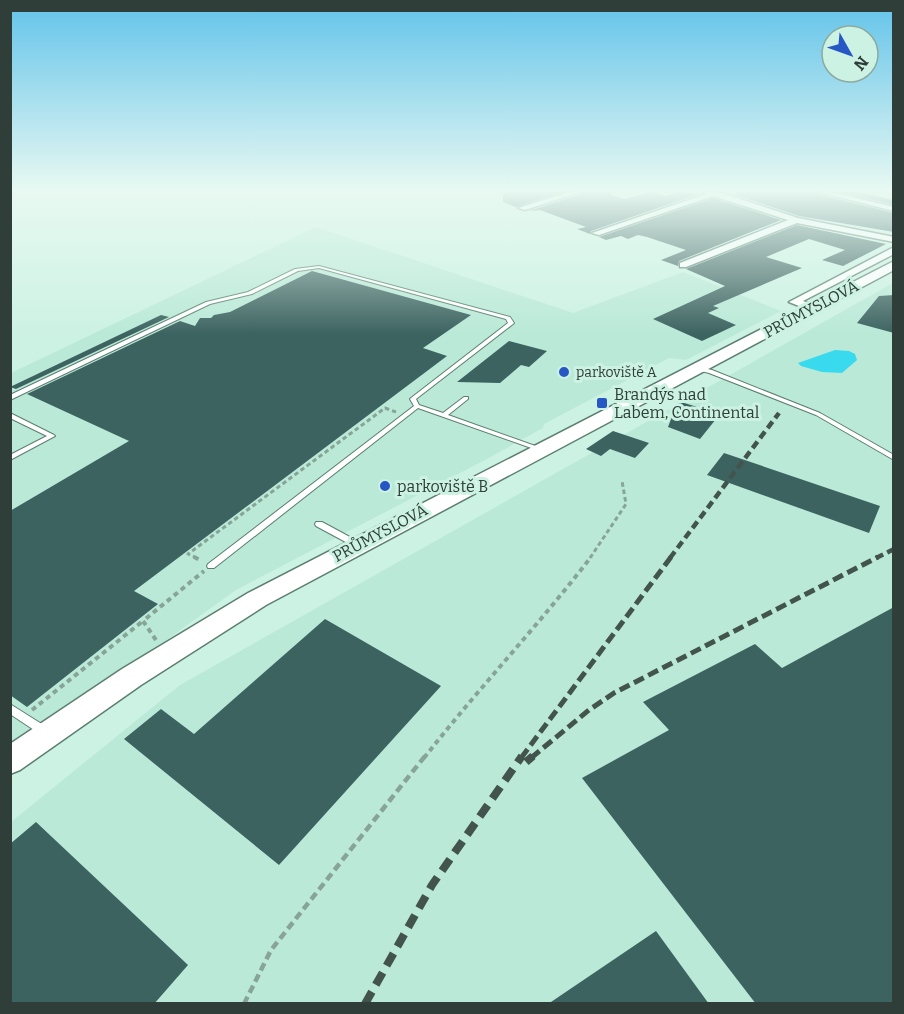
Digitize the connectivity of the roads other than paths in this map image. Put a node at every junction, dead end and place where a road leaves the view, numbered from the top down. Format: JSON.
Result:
{"nodes":[{"id":1,"x":747,"y":239,"type":"edge"},
{"id":2,"x":894,"y":250,"type":"edge"},
{"id":3,"x":683,"y":265,"type":"dead end"},
{"id":4,"x":894,"y":265,"type":"edge"},
{"id":5,"x":813,"y":308,"type":"junction"},
{"id":6,"x":699,"y":369,"type":"junction"},
{"id":7,"x":10,"y":398,"type":"edge"},
{"id":8,"x":466,"y":398,"type":"dead end"},
{"id":9,"x":417,"y":406,"type":"junction"},
{"id":10,"x":444,"y":415,"type":"junction"},
{"id":11,"x":10,"y":416,"type":"edge"},
{"id":12,"x":539,"y":449,"type":"junction"},
{"id":13,"x":10,"y":458,"type":"edge"},
{"id":14,"x":894,"y":458,"type":"edge"},
{"id":15,"x":319,"y":524,"type":"dead end"},
{"id":16,"x":358,"y":545,"type":"junction"},
{"id":17,"x":210,"y":566,"type":"road end"},
{"id":18,"x":10,"y":708,"type":"edge"},
{"id":19,"x":47,"y":734,"type":"junction"},
{"id":20,"x":10,"y":761,"type":"edge"}],
"edges":[{"from":1,"to":3,"type":"street"},
{"from":2,"to":5,"type":"street"},
{"from":4,"to":5,"type":"main road","name":"PRŮMYSLOVÁ"},
{"from":5,"to":6,"type":"main road","name":"PRŮMYSLOVÁ"},
{"from":6,"to":12,"type":"main road","name":"PRŮMYSLOVÁ"},
{"from":6,"to":14,"type":"lane"},
{"from":7,"to":9,"type":"lane"},
{"from":8,"to":10,"type":"lane"},
{"from":9,"to":10,"type":"lane"},
{"from":9,"to":17,"type":"lane"},
{"from":10,"to":12,"type":"lane"},
{"from":11,"to":13,"type":"lane"},
{"from":12,"to":16,"type":"main road","name":"PRŮMYSLOVÁ"},
{"from":15,"to":16,"type":"lane"},
{"from":16,"to":19,"type":"main road","name":"PRŮMYSLOVÁ"},
{"from":18,"to":19,"type":"lane"},
{"from":19,"to":20,"type":"main road","name":"PRŮMYSLOVÁ"}]}
